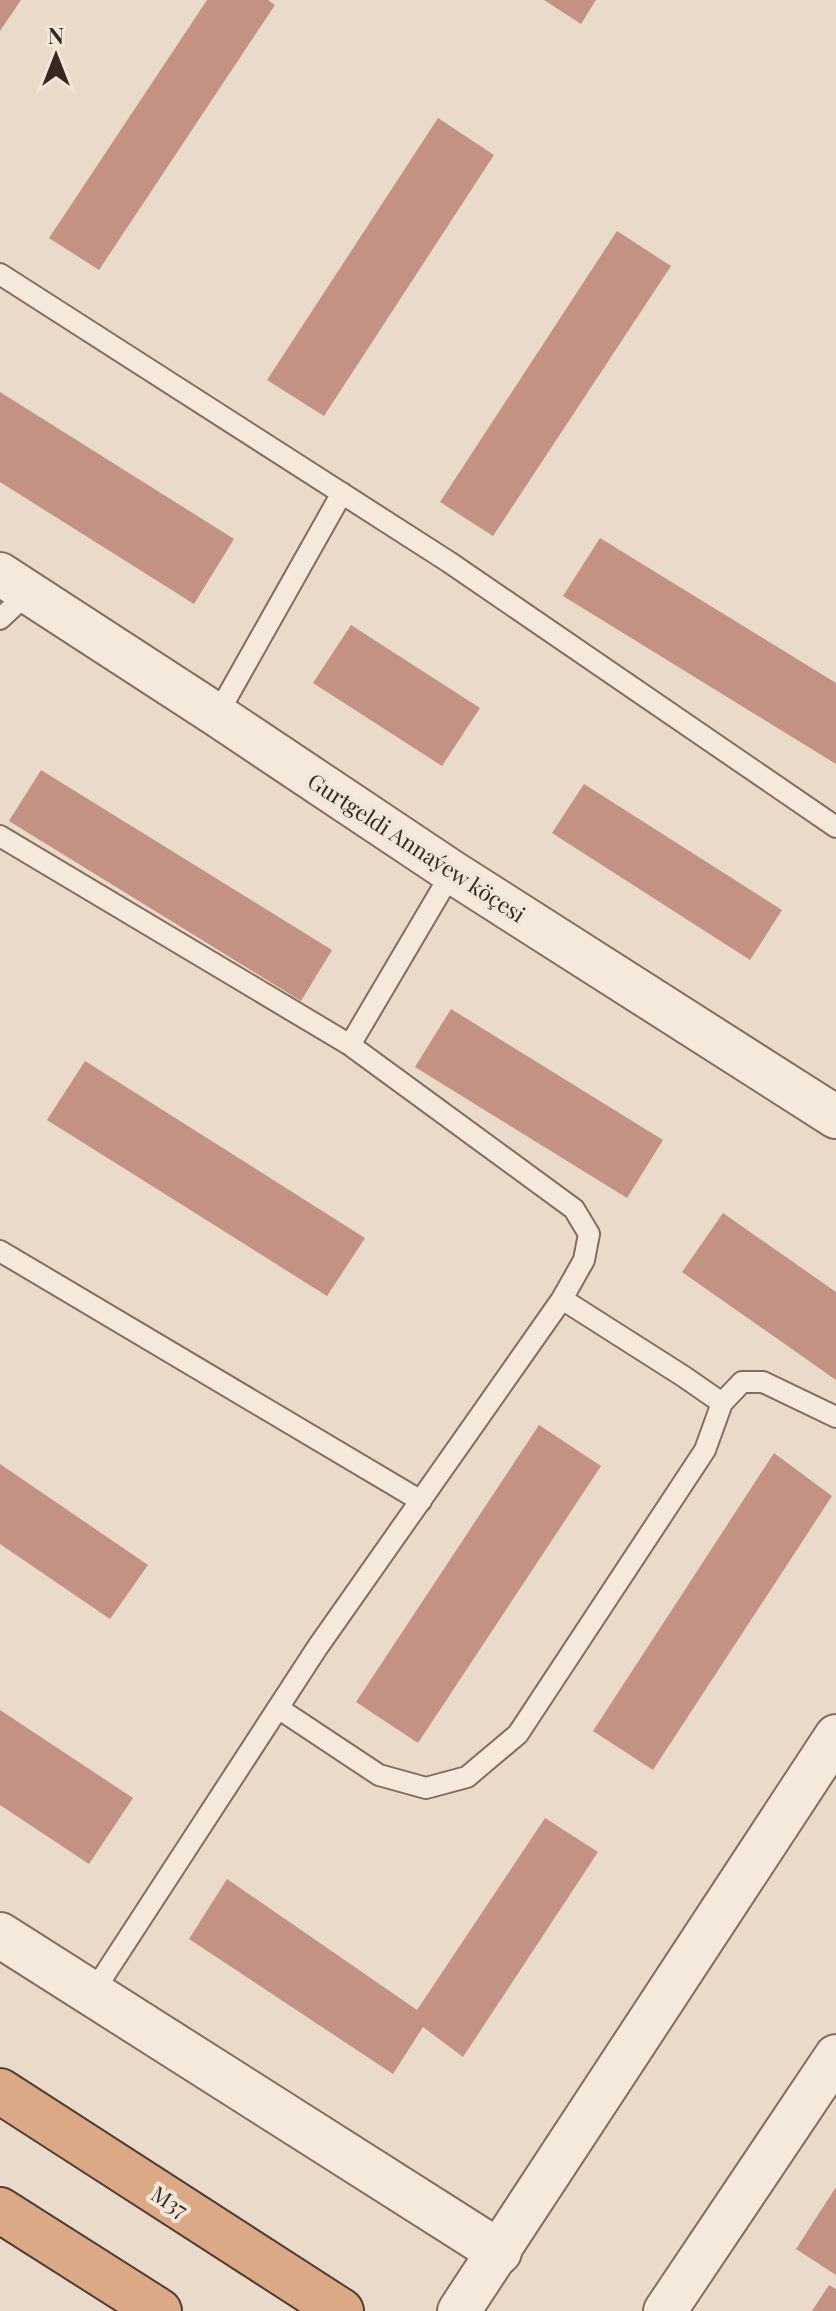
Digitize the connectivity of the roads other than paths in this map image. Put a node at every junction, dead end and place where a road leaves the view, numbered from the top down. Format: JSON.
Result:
{"nodes":[{"id":1,"x":0,"y":274,"type":"edge"},
{"id":2,"x":342,"y":493,"type":"junction"},
{"id":3,"x":10,"y":595,"type":"edge"},
{"id":4,"x":217,"y":715,"type":"junction"},
{"id":5,"x":836,"y":827,"type":"edge"},
{"id":6,"x":0,"y":836,"type":"edge"},
{"id":7,"x":452,"y":872,"type":"junction"},
{"id":8,"x":350,"y":1045,"type":"junction"},
{"id":9,"x":836,"y":1117,"type":"edge"},
{"id":10,"x":0,"y":1251,"type":"edge"},
{"id":11,"x":562,"y":1299,"type":"junction"},
{"id":12,"x":722,"y":1403,"type":"junction"},
{"id":13,"x":836,"y":1417,"type":"edge"},
{"id":14,"x":421,"y":1501,"type":"junction"},
{"id":15,"x":278,"y":1708,"type":"junction"},
{"id":16,"x":836,"y":1736,"type":"edge"},
{"id":17,"x":0,"y":1935,"type":"edge"},
{"id":18,"x":92,"y":1994,"type":"junction"},
{"id":19,"x":836,"y":2056,"type":"edge"},
{"id":20,"x":0,"y":2091,"type":"edge"},
{"id":21,"x":0,"y":2210,"type":"edge"},
{"id":22,"x":499,"y":2252,"type":"junction"},
{"id":23,"x":159,"y":2311,"type":"edge"},
{"id":24,"x":341,"y":2311,"type":"edge"},
{"id":25,"x":459,"y":2311,"type":"edge"},
{"id":26,"x":665,"y":2311,"type":"edge"}],
"edges":[{"from":1,"to":2,"type":"lane"},
{"from":2,"to":4,"type":"lane"},
{"from":2,"to":5,"type":"lane"},
{"from":3,"to":4,"type":"street","name":"Gurtgeldi Annaýew köçesi"},
{"from":4,"to":7,"type":"street","name":"Gurtgeldi Annaýew köçesi"},
{"from":6,"to":8,"type":"lane"},
{"from":7,"to":8,"type":"lane"},
{"from":7,"to":9,"type":"street","name":"Gurtgeldi Annaýew köçesi"},
{"from":8,"to":11,"type":"lane"},
{"from":10,"to":14,"type":"lane"},
{"from":11,"to":12,"type":"lane"},
{"from":11,"to":14,"type":"lane"},
{"from":12,"to":13,"type":"lane"},
{"from":12,"to":15,"type":"lane"},
{"from":14,"to":15,"type":"lane"},
{"from":15,"to":18,"type":"lane"},
{"from":16,"to":22,"type":"street"},
{"from":17,"to":18,"type":"street"},
{"from":18,"to":22,"type":"street"},
{"from":19,"to":26,"type":"street"},
{"from":20,"to":24,"type":"highway","name":"M37","number":"M37"},
{"from":21,"to":23,"type":"highway"},
{"from":22,"to":25,"type":"street"}]}
